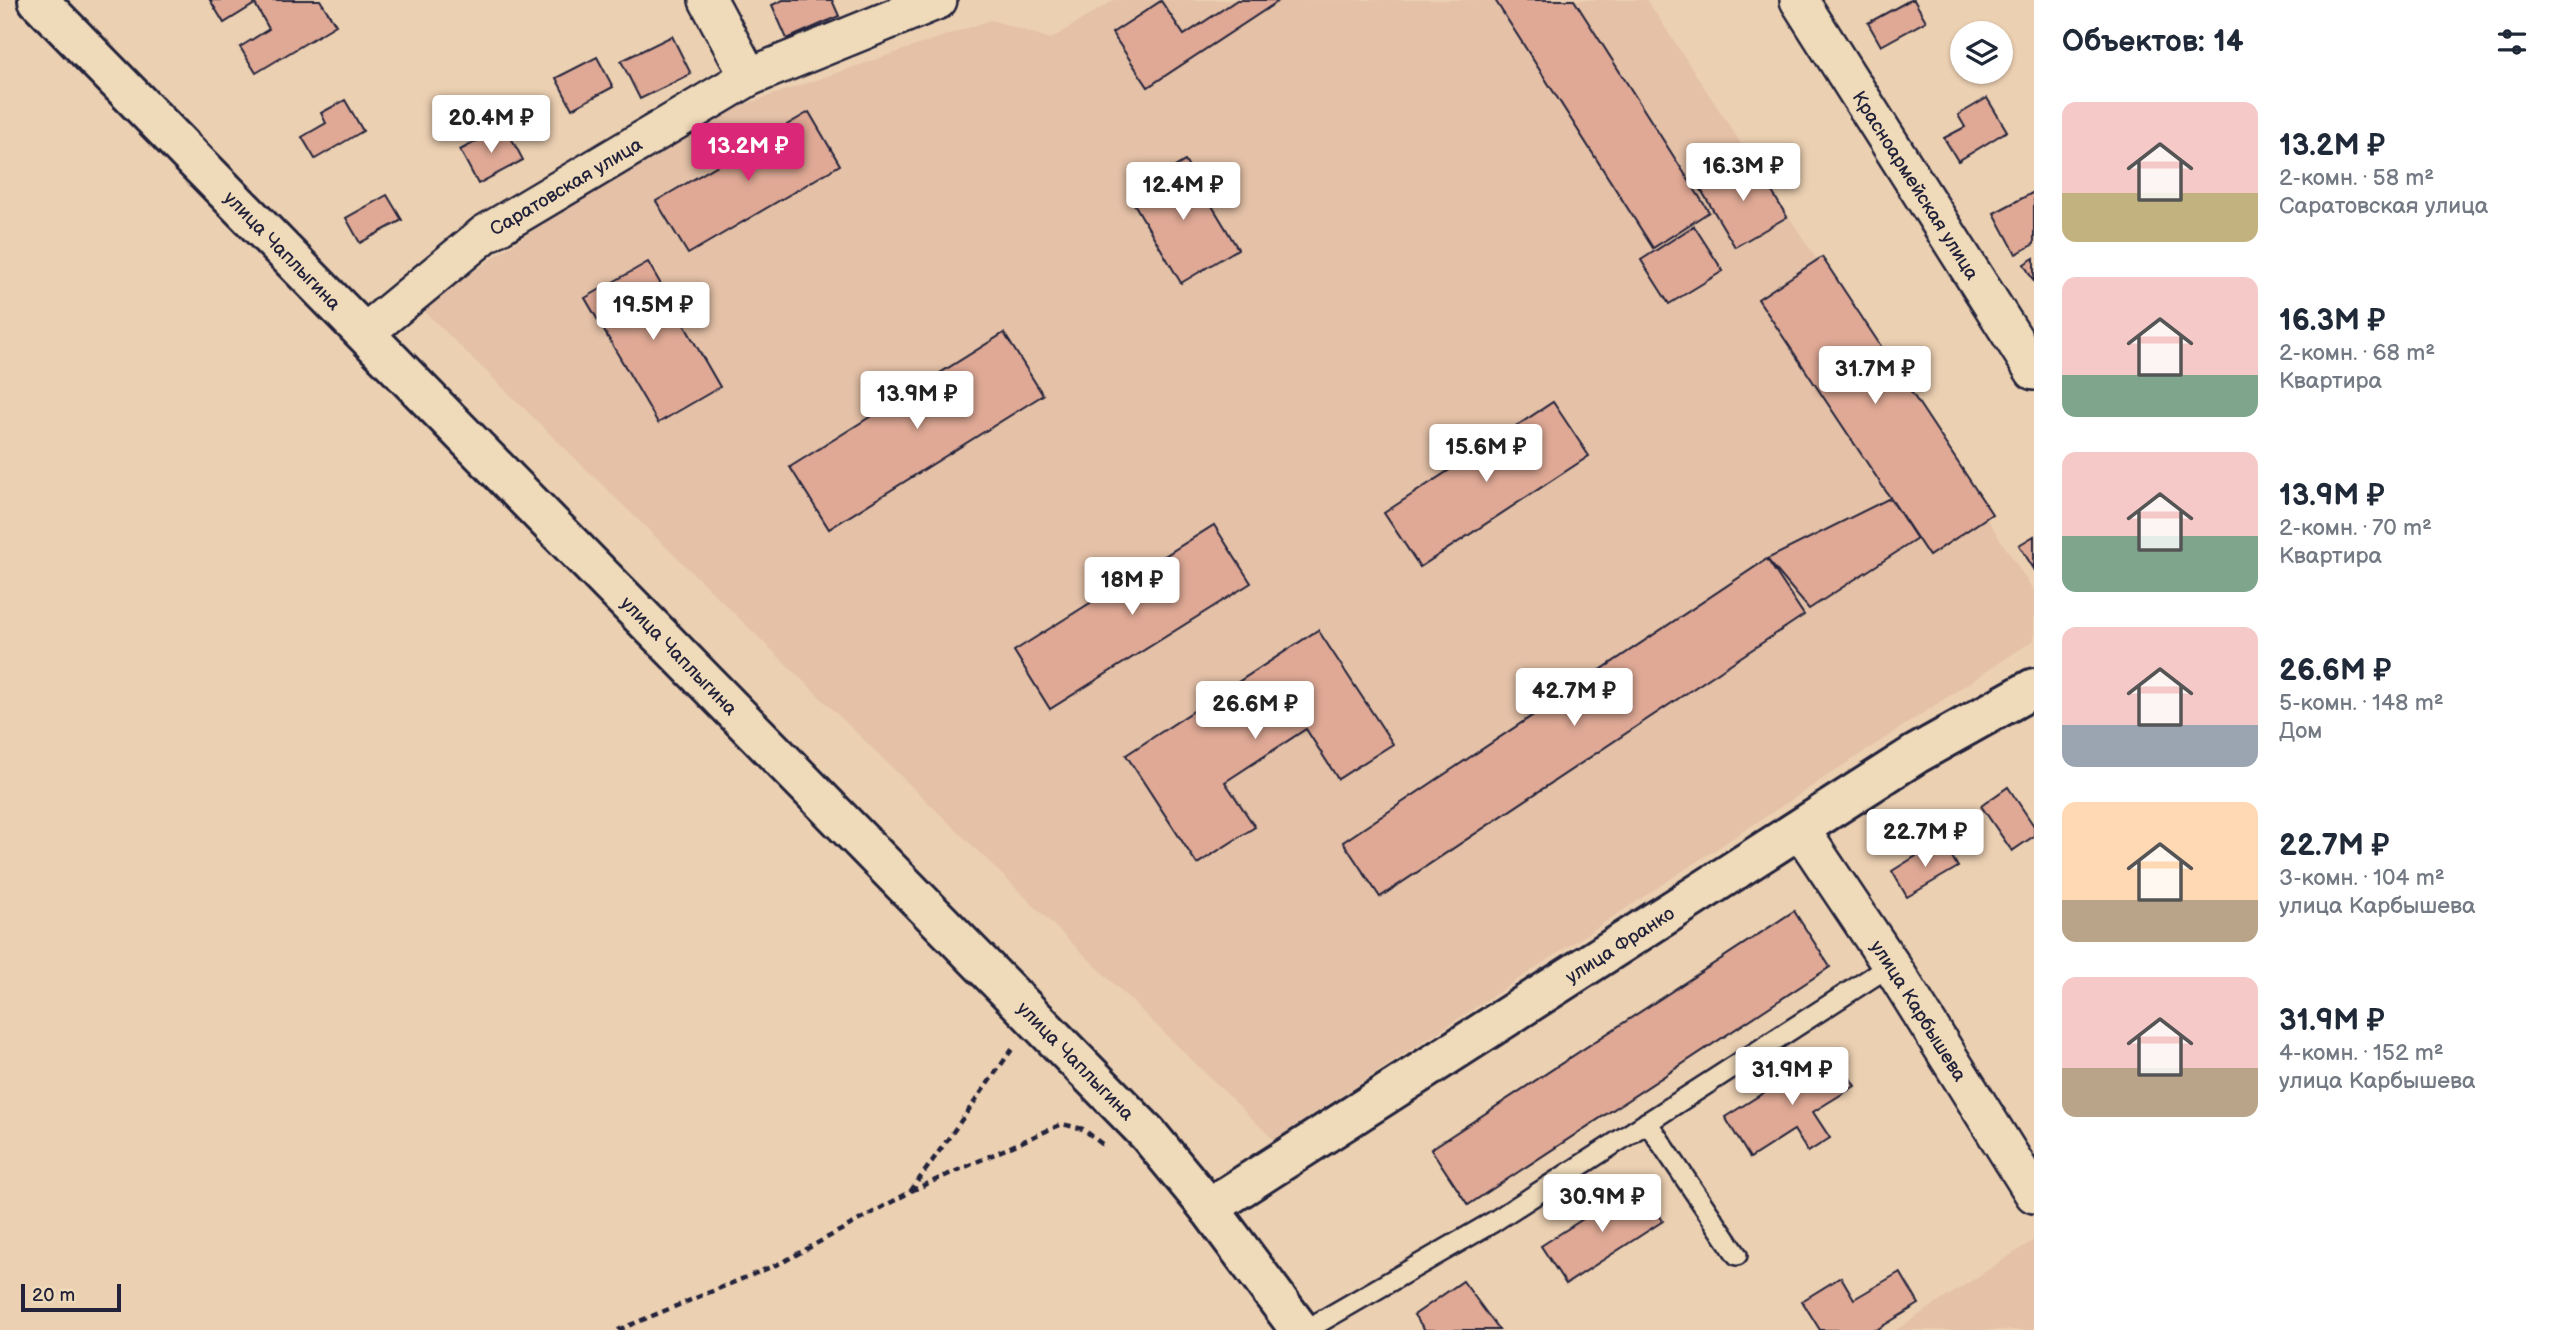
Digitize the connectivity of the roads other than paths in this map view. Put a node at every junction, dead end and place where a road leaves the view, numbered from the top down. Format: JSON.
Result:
{"nodes":[{"id":1,"x":38,"y":0,"type":"edge"},
{"id":2,"x":708,"y":0,"type":"edge"},
{"id":3,"x":938,"y":0,"type":"edge"},
{"id":4,"x":1799,"y":0,"type":"edge"},
{"id":5,"x":749,"y":77,"type":"junction"},
{"id":6,"x":366,"y":332,"type":"junction"},
{"id":7,"x":2034,"y":371,"type":"edge"},
{"id":8,"x":2034,"y":688,"type":"edge"},
{"id":9,"x":1800,"y":829,"type":"junction"},
{"id":10,"x":1891,"y":965,"type":"junction"},
{"id":11,"x":1647,"y":1122,"type":"junction"},
{"id":12,"x":2034,"y":1194,"type":"edge"},
{"id":13,"x":1209,"y":1208,"type":"junction"},
{"id":14,"x":1738,"y":1255,"type":"dead end"},
{"id":15,"x":1300,"y":1330,"type":"edge"},
{"id":16,"x":1306,"y":1330,"type":"edge"}],
"edges":[{"from":1,"to":6,"type":"main road","name":"улица Чаплыгина"},
{"from":2,"to":5,"type":"street"},
{"from":3,"to":5,"type":"street","name":"Саратовская улица"},
{"from":4,"to":7,"type":"street","name":"Красноармейская улица"},
{"from":5,"to":6,"type":"street","name":"Саратовская улица"},
{"from":6,"to":13,"type":"main road","name":"улица Чаплыгина"},
{"from":8,"to":9,"type":"main road","name":"улица Франко"},
{"from":9,"to":10,"type":"street","name":"улица Карбышева"},
{"from":9,"to":13,"type":"main road","name":"улица Франко"},
{"from":10,"to":11,"type":"lane"},
{"from":10,"to":12,"type":"street","name":"улица Карбышева"},
{"from":11,"to":14,"type":"lane"},
{"from":11,"to":16,"type":"lane"},
{"from":13,"to":15,"type":"main road","name":"улица Чаплыгина"}]}
